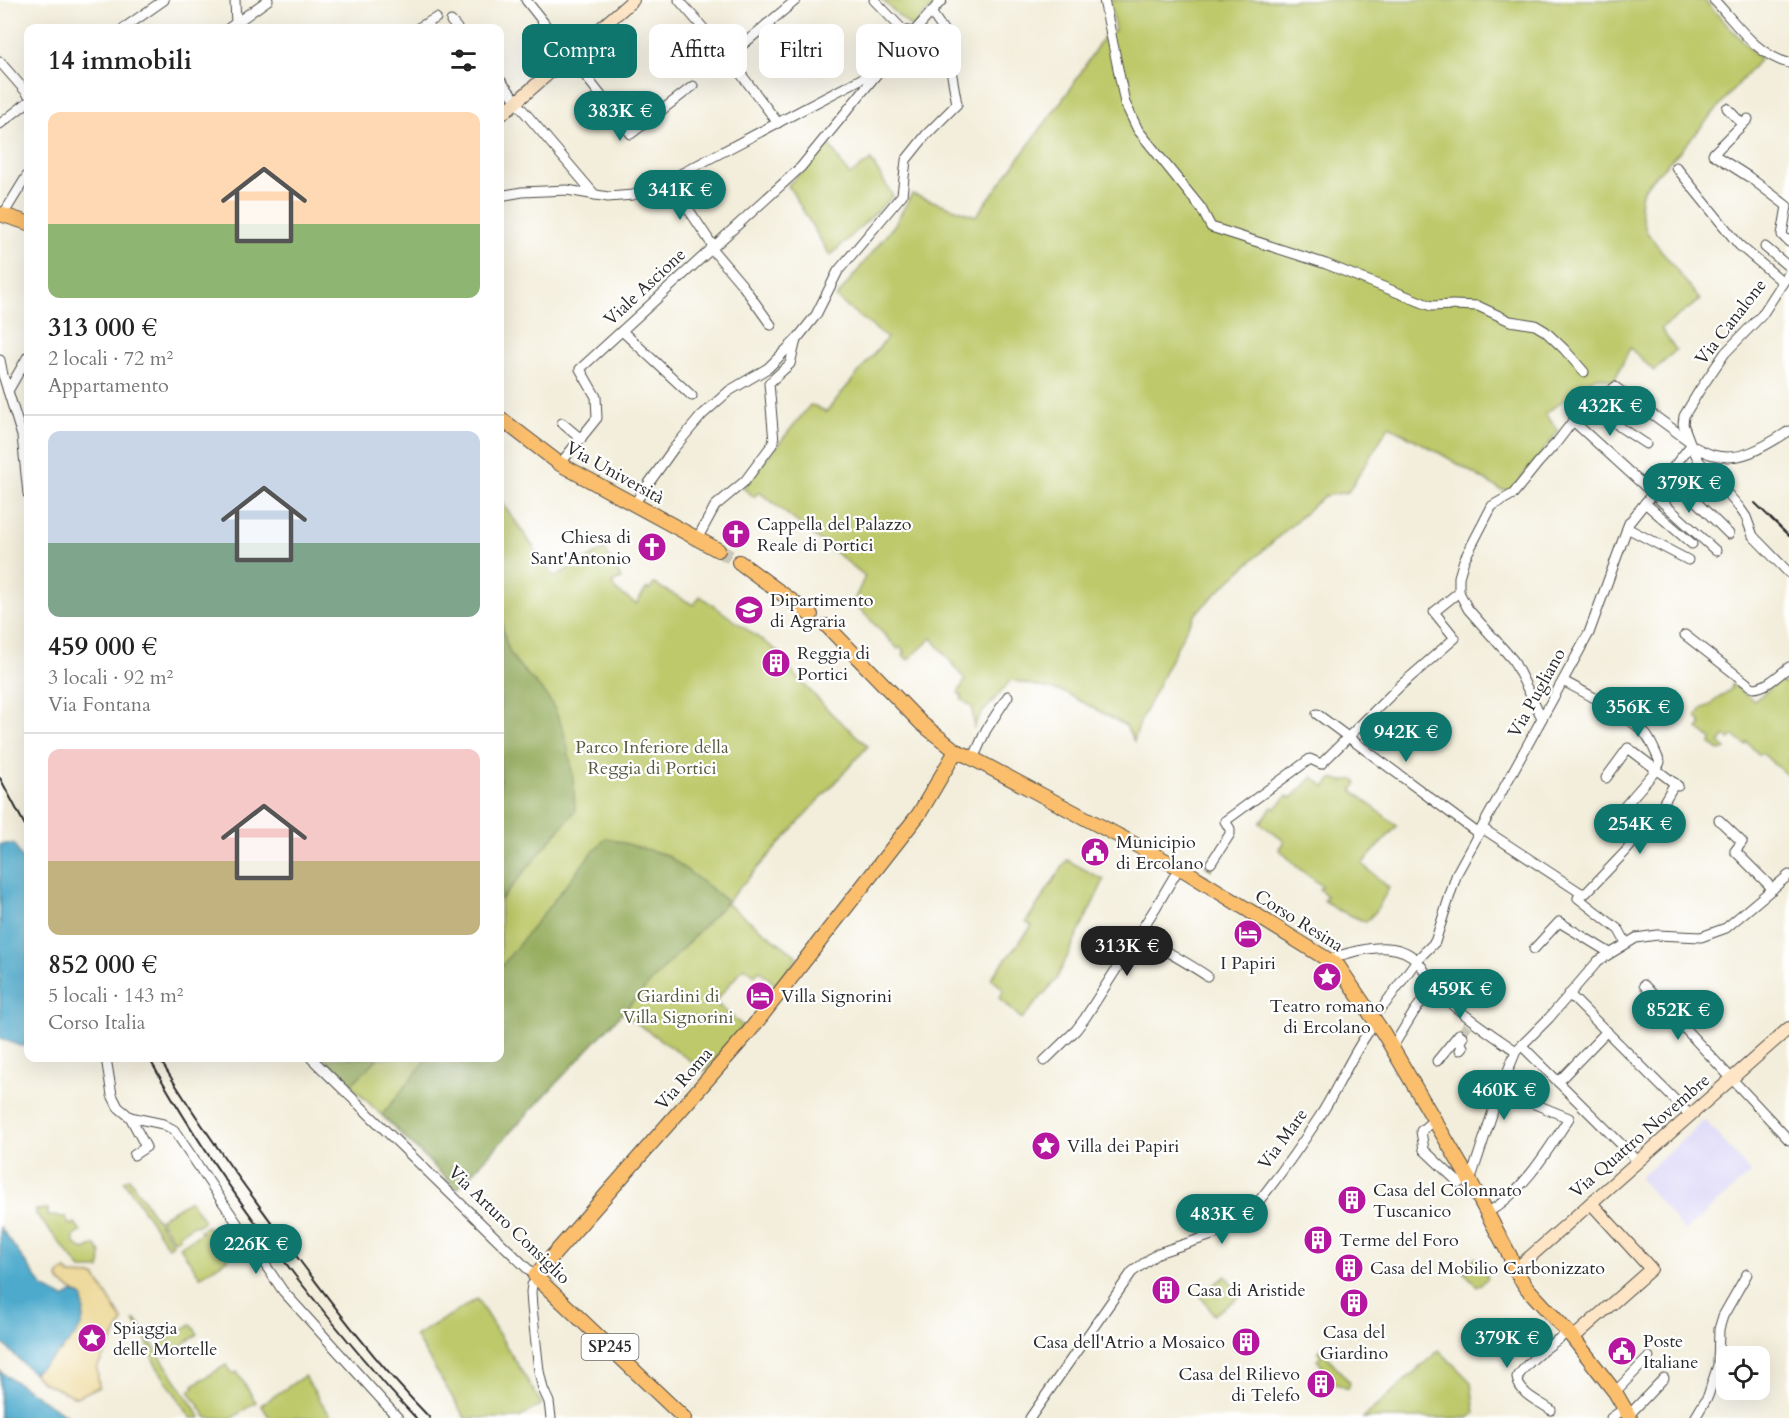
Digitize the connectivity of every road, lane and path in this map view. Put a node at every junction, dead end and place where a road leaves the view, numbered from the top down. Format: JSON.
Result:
{"nodes":[{"id":1,"x":164,"y":0,"type":"edge"},
{"id":2,"x":235,"y":0,"type":"edge"},
{"id":3,"x":268,"y":0,"type":"edge"},
{"id":4,"x":526,"y":0,"type":"edge"},
{"id":5,"x":633,"y":0,"type":"edge"},
{"id":6,"x":679,"y":0,"type":"edge"},
{"id":7,"x":796,"y":0,"type":"edge"},
{"id":8,"x":874,"y":0,"type":"edge"},
{"id":9,"x":942,"y":0,"type":"edge"},
{"id":10,"x":1104,"y":0,"type":"edge"},
{"id":11,"x":1714,"y":0,"type":"edge"},
{"id":12,"x":931,"y":12,"type":"junction"},
{"id":13,"x":436,"y":18,"type":"dead end"},
{"id":14,"x":130,"y":24,"type":"edge"},
{"id":15,"x":233,"y":24,"type":"edge"},
{"id":16,"x":236,"y":24,"type":"edge"},
{"id":17,"x":425,"y":24,"type":"edge"},
{"id":18,"x":545,"y":24,"type":"edge"},
{"id":19,"x":606,"y":24,"type":"edge"},
{"id":20,"x":700,"y":24,"type":"edge"},
{"id":21,"x":767,"y":24,"type":"edge"},
{"id":22,"x":898,"y":24,"type":"edge"},
{"id":23,"x":920,"y":24,"type":"edge"},
{"id":24,"x":759,"y":31,"type":"edge"},
{"id":25,"x":747,"y":41,"type":"edge"},
{"id":26,"x":0,"y":62,"type":"edge"},
{"id":27,"x":1789,"y":63,"type":"edge"},
{"id":28,"x":544,"y":78,"type":"edge"},
{"id":29,"x":588,"y":78,"type":"edge"},
{"id":30,"x":744,"y":78,"type":"edge"},
{"id":31,"x":863,"y":78,"type":"edge"},
{"id":32,"x":873,"y":78,"type":"edge"},
{"id":33,"x":504,"y":85,"type":"edge"},
{"id":34,"x":693,"y":86,"type":"dead end"},
{"id":35,"x":24,"y":89,"type":"edge"},
{"id":36,"x":517,"y":102,"type":"junction"},
{"id":37,"x":24,"y":105,"type":"edge"},
{"id":38,"x":1727,"y":108,"type":"dead end"},
{"id":39,"x":504,"y":113,"type":"edge"},
{"id":40,"x":778,"y":123,"type":"junction"},
{"id":41,"x":0,"y":124,"type":"edge"},
{"id":42,"x":1676,"y":168,"type":"dead end"},
{"id":43,"x":24,"y":180,"type":"edge"},
{"id":44,"x":669,"y":180,"type":"junction"},
{"id":45,"x":504,"y":195,"type":"edge"},
{"id":46,"x":595,"y":195,"type":"junction"},
{"id":47,"x":1,"y":214,"type":"edge"},
{"id":48,"x":24,"y":222,"type":"edge"},
{"id":49,"x":1789,"y":242,"type":"edge"},
{"id":50,"x":712,"y":247,"type":"junction"},
{"id":51,"x":1765,"y":247,"type":"dead end"},
{"id":52,"x":1789,"y":267,"type":"edge"},
{"id":53,"x":1789,"y":273,"type":"edge"},
{"id":54,"x":1783,"y":282,"type":"junction"},
{"id":55,"x":771,"y":325,"type":"dead end"},
{"id":56,"x":622,"y":331,"type":"junction"},
{"id":57,"x":796,"y":340,"type":"junction"},
{"id":58,"x":0,"y":360,"type":"edge"},
{"id":59,"x":24,"y":363,"type":"edge"},
{"id":60,"x":1584,"y":372,"type":"dead end"},
{"id":61,"x":8,"y":391,"type":"junction"},
{"id":62,"x":692,"y":396,"type":"dead end"},
{"id":63,"x":1594,"y":404,"type":"junction"},
{"id":64,"x":504,"y":421,"type":"edge"},
{"id":65,"x":1573,"y":421,"type":"junction"},
{"id":66,"x":562,"y":423,"type":"dead end"},
{"id":67,"x":1789,"y":431,"type":"edge"},
{"id":68,"x":581,"y":439,"type":"junction"},
{"id":69,"x":1690,"y":443,"type":"junction"},
{"id":70,"x":1646,"y":444,"type":"dead end"},
{"id":71,"x":24,"y":455,"type":"edge"},
{"id":72,"x":560,"y":464,"type":"junction"},
{"id":73,"x":1668,"y":474,"type":"junction"},
{"id":74,"x":1653,"y":493,"type":"junction"},
{"id":75,"x":1645,"y":503,"type":"junction"},
{"id":76,"x":634,"y":504,"type":"junction"},
{"id":77,"x":1627,"y":528,"type":"junction"},
{"id":78,"x":1729,"y":534,"type":"dead end"},
{"id":79,"x":697,"y":539,"type":"junction"},
{"id":80,"x":1692,"y":544,"type":"dead end"},
{"id":81,"x":718,"y":550,"type":"tunnel mouth"},
{"id":82,"x":1716,"y":551,"type":"dead end"},
{"id":83,"x":1688,"y":560,"type":"dead end"},
{"id":84,"x":739,"y":562,"type":"tunnel mouth"},
{"id":85,"x":1789,"y":573,"type":"edge"},
{"id":86,"x":1459,"y":592,"type":"junction"},
{"id":87,"x":811,"y":615,"type":"dead end"},
{"id":88,"x":827,"y":626,"type":"dead end"},
{"id":89,"x":1685,"y":635,"type":"dead end"},
{"id":90,"x":1789,"y":667,"type":"edge"},
{"id":91,"x":1563,"y":681,"type":"junction"},
{"id":92,"x":1008,"y":696,"type":"dead end"},
{"id":93,"x":1317,"y":714,"type":"dead end"},
{"id":94,"x":1542,"y":718,"type":"junction"},
{"id":95,"x":1349,"y":738,"type":"junction"},
{"id":96,"x":956,"y":752,"type":"junction"},
{"id":97,"x":973,"y":759,"type":"junction"},
{"id":98,"x":1657,"y":769,"type":"junction"},
{"id":99,"x":1606,"y":778,"type":"dead end"},
{"id":100,"x":1625,"y":806,"type":"dead end"},
{"id":101,"x":1719,"y":820,"type":"dead end"},
{"id":102,"x":1480,"y":831,"type":"junction"},
{"id":103,"x":1211,"y":863,"type":"tunnel mouth"},
{"id":104,"x":1179,"y":868,"type":"junction"},
{"id":105,"x":1789,"y":875,"type":"edge"},
{"id":106,"x":1773,"y":889,"type":"junction"},
{"id":107,"x":1581,"y":893,"type":"junction"},
{"id":108,"x":1138,"y":934,"type":"junction"},
{"id":109,"x":1626,"y":943,"type":"junction"},
{"id":110,"x":1534,"y":949,"type":"dead end"},
{"id":111,"x":1610,"y":953,"type":"junction"},
{"id":112,"x":1332,"y":960,"type":"junction"},
{"id":113,"x":1417,"y":960,"type":"junction"},
{"id":114,"x":1207,"y":976,"type":"dead end"},
{"id":115,"x":1434,"y":985,"type":"junction"},
{"id":116,"x":1644,"y":985,"type":"dead end"},
{"id":117,"x":1569,"y":994,"type":"junction"},
{"id":118,"x":1385,"y":1004,"type":"tunnel mouth"},
{"id":119,"x":1789,"y":1028,"type":"edge"},
{"id":120,"x":1369,"y":1031,"type":"tunnel mouth"},
{"id":121,"x":1607,"y":1031,"type":"junction"},
{"id":122,"x":1392,"y":1048,"type":"junction"},
{"id":123,"x":1519,"y":1049,"type":"junction"},
{"id":124,"x":1460,"y":1050,"type":"dead end"},
{"id":125,"x":1044,"y":1061,"type":"dead end"},
{"id":126,"x":1437,"y":1061,"type":"dead end"},
{"id":127,"x":107,"y":1062,"type":"edge"},
{"id":128,"x":315,"y":1062,"type":"edge"},
{"id":129,"x":1732,"y":1079,"type":"junction"},
{"id":130,"x":1558,"y":1082,"type":"junction"},
{"id":131,"x":1500,"y":1090,"type":"junction"},
{"id":132,"x":1690,"y":1115,"type":"junction"},
{"id":133,"x":130,"y":1117,"type":"junction"},
{"id":134,"x":1434,"y":1120,"type":"junction"},
{"id":135,"x":1789,"y":1140,"type":"edge"},
{"id":136,"x":134,"y":1155,"type":"dead end"},
{"id":137,"x":1638,"y":1161,"type":"junction"},
{"id":138,"x":1469,"y":1179,"type":"junction"},
{"id":139,"x":1591,"y":1203,"type":"junction"},
{"id":140,"x":1487,"y":1213,"type":"junction"},
{"id":141,"x":1515,"y":1270,"type":"junction"},
{"id":142,"x":1747,"y":1275,"type":"dead end"},
{"id":143,"x":536,"y":1278,"type":"junction"},
{"id":144,"x":1571,"y":1335,"type":"junction"},
{"id":145,"x":1649,"y":1357,"type":"dead end"},
{"id":146,"x":1664,"y":1378,"type":"dead end"},
{"id":147,"x":1615,"y":1392,"type":"junction"},
{"id":148,"x":1551,"y":1410,"type":"dead end"},
{"id":149,"x":1627,"y":1414,"type":"edge"},
{"id":150,"x":398,"y":1418,"type":"edge"},
{"id":151,"x":551,"y":1418,"type":"edge"},
{"id":152,"x":684,"y":1418,"type":"edge"},
{"id":153,"x":1030,"y":1418,"type":"edge"},
{"id":154,"x":1611,"y":1418,"type":"edge"},
{"id":155,"x":1695,"y":1418,"type":"edge"}],
"edges":[{"from":1,"to":14,"type":"street"},
{"from":2,"to":15,"type":"street"},
{"from":3,"to":16,"type":"street"},
{"from":4,"to":18,"type":"street"},
{"from":5,"to":19,"type":"street"},
{"from":6,"to":20,"type":"street"},
{"from":7,"to":21,"type":"street"},
{"from":8,"to":22,"type":"street"},
{"from":9,"to":12,"type":"street","name":"Viale Ascione"},
{"from":10,"to":60,"type":"street"},
{"from":11,"to":27,"type":"street"},
{"from":12,"to":23,"type":"street","name":"Viale Ascione"},
{"from":12,"to":57,"type":"street"},
{"from":13,"to":17,"type":"street"},
{"from":24,"to":25,"type":"street"},
{"from":26,"to":35,"type":"street"},
{"from":28,"to":36,"type":"street"},
{"from":29,"to":34,"type":"street"},
{"from":30,"to":40,"type":"street"},
{"from":31,"to":40,"type":"street"},
{"from":32,"to":50,"type":"street","name":"Viale Ascione"},
{"from":33,"to":36,"type":"street"},
{"from":36,"to":39,"type":"street"},
{"from":36,"to":46,"type":"street"},
{"from":37,"to":41,"type":"street"},
{"from":38,"to":49,"type":"street"},
{"from":40,"to":44,"type":"street"},
{"from":42,"to":54,"type":"street"},
{"from":43,"to":47,"type":"street"},
{"from":44,"to":46,"type":"street"},
{"from":44,"to":50,"type":"street"},
{"from":45,"to":46,"type":"street"},
{"from":47,"to":48,"type":"main road"},
{"from":50,"to":55,"type":"street"},
{"from":50,"to":56,"type":"street","name":"Viale Ascione"},
{"from":51,"to":52,"type":"street"},
{"from":53,"to":54,"type":"street","name":"Via Canalone"},
{"from":54,"to":69,"type":"street","name":"Via Canalone"},
{"from":56,"to":62,"type":"street"},
{"from":56,"to":68,"type":"street","name":"Viale Ascione"},
{"from":57,"to":76,"type":"street"},
{"from":57,"to":79,"type":"street"},
{"from":58,"to":61,"type":"street"},
{"from":59,"to":61,"type":"street"},
{"from":61,"to":71,"type":"street"},
{"from":63,"to":65,"type":"street"},
{"from":63,"to":69,"type":"street"},
{"from":63,"to":70,"type":"street"},
{"from":64,"to":72,"type":"main road","name":"Via Università"},
{"from":65,"to":74,"type":"street"},
{"from":65,"to":86,"type":"street"},
{"from":66,"to":68,"type":"street"},
{"from":67,"to":69,"type":"street"},
{"from":68,"to":72,"type":"street","name":"Viale Ascione"},
{"from":69,"to":73,"type":"street","name":"Via Pugliano"},
{"from":69,"to":85,"type":"street"},
{"from":72,"to":76,"type":"main road","name":"Via Università"},
{"from":73,"to":74,"type":"street","name":"Via Pugliano"},
{"from":73,"to":78,"type":"street"},
{"from":74,"to":75,"type":"street","name":"Via Pugliano"},
{"from":74,"to":82,"type":"street"},
{"from":75,"to":77,"type":"street","name":"Via Pugliano"},
{"from":75,"to":80,"type":"street"},
{"from":76,"to":79,"type":"main road","name":"Via Università"},
{"from":77,"to":83,"type":"street"},
{"from":77,"to":91,"type":"street","name":"Via Pugliano"},
{"from":79,"to":81,"type":"main road","name":"Via Università"},
{"from":84,"to":87,"type":"main road"},
{"from":86,"to":94,"type":"street"},
{"from":86,"to":95,"type":"street"},
{"from":88,"to":96,"type":"main road"},
{"from":89,"to":90,"type":"street"},
{"from":91,"to":94,"type":"street","name":"Via Pugliano"},
{"from":91,"to":98,"type":"street"},
{"from":92,"to":97,"type":"street"},
{"from":93,"to":95,"type":"street"},
{"from":94,"to":102,"type":"street","name":"Via Pugliano"},
{"from":95,"to":102,"type":"street"},
{"from":95,"to":103,"type":"street"},
{"from":96,"to":97,"type":"main road","name":"Corso Resina"},
{"from":96,"to":143,"type":"main road","name":"Via Roma"},
{"from":97,"to":104,"type":"main road","name":"Corso Resina"},
{"from":98,"to":99,"type":"street"},
{"from":98,"to":100,"type":"street"},
{"from":98,"to":107,"type":"street"},
{"from":101,"to":106,"type":"street"},
{"from":102,"to":107,"type":"street"},
{"from":102,"to":113,"type":"street","name":"Via Pugliano"},
{"from":104,"to":108,"type":"street"},
{"from":104,"to":112,"type":"main road","name":"Corso Resina"},
{"from":105,"to":106,"type":"street"},
{"from":106,"to":109,"type":"street"},
{"from":107,"to":109,"type":"street"},
{"from":108,"to":114,"type":"street"},
{"from":108,"to":125,"type":"street"},
{"from":109,"to":111,"type":"street"},
{"from":110,"to":111,"type":"street"},
{"from":111,"to":117,"type":"street"},
{"from":112,"to":113,"type":"street"},
{"from":112,"to":122,"type":"main road","name":"Corso Resina"},
{"from":113,"to":115,"type":"street"},
{"from":113,"to":118,"type":"street","name":"Via Pugliano"},
{"from":115,"to":122,"type":"street"},
{"from":115,"to":123,"type":"street"},
{"from":116,"to":129,"type":"street"},
{"from":117,"to":121,"type":"street"},
{"from":117,"to":123,"type":"street"},
{"from":119,"to":129,"type":"street","name":"Via Quattro Novembre"},
{"from":120,"to":153,"type":"street","name":"Via Mare"},
{"from":121,"to":130,"type":"street"},
{"from":121,"to":132,"type":"street"},
{"from":122,"to":134,"type":"main road","name":"Corso Resina"},
{"from":123,"to":130,"type":"street"},
{"from":123,"to":131,"type":"street"},
{"from":124,"to":126,"type":"street"},
{"from":127,"to":133,"type":"street"},
{"from":128,"to":143,"type":"street","name":"Via Arturo Consiglio"},
{"from":129,"to":132,"type":"street","name":"Via Quattro Novembre"},
{"from":129,"to":135,"type":"street"},
{"from":130,"to":137,"type":"street"},
{"from":131,"to":138,"type":"street"},
{"from":131,"to":140,"type":"street"},
{"from":132,"to":137,"type":"street","name":"Via Quattro Novembre"},
{"from":133,"to":136,"type":"street"},
{"from":133,"to":150,"type":"street"},
{"from":134,"to":138,"type":"main road","name":"Corso Resina"},
{"from":134,"to":138,"type":"street"},
{"from":137,"to":139,"type":"street","name":"Via Quattro Novembre"},
{"from":138,"to":140,"type":"main road","name":"Corso Resina"},
{"from":139,"to":141,"type":"street","name":"Via Quattro Novembre"},
{"from":139,"to":144,"type":"street"},
{"from":140,"to":141,"type":"main road","name":"Corso Resina"},
{"from":141,"to":144,"type":"main road","name":"Corso Resina"},
{"from":142,"to":155,"type":"street"},
{"from":143,"to":151,"type":"street"},
{"from":143,"to":152,"type":"main road","name":"Via Arturo Consiglio","number":"SP245"},
{"from":144,"to":147,"type":"main road","name":"Corso Resina"},
{"from":144,"to":148,"type":"street"},
{"from":145,"to":147,"type":"street"},
{"from":146,"to":149,"type":"street"},
{"from":147,"to":149,"type":"main road","name":"Corso Resina"},
{"from":149,"to":154,"type":"street"}]}
